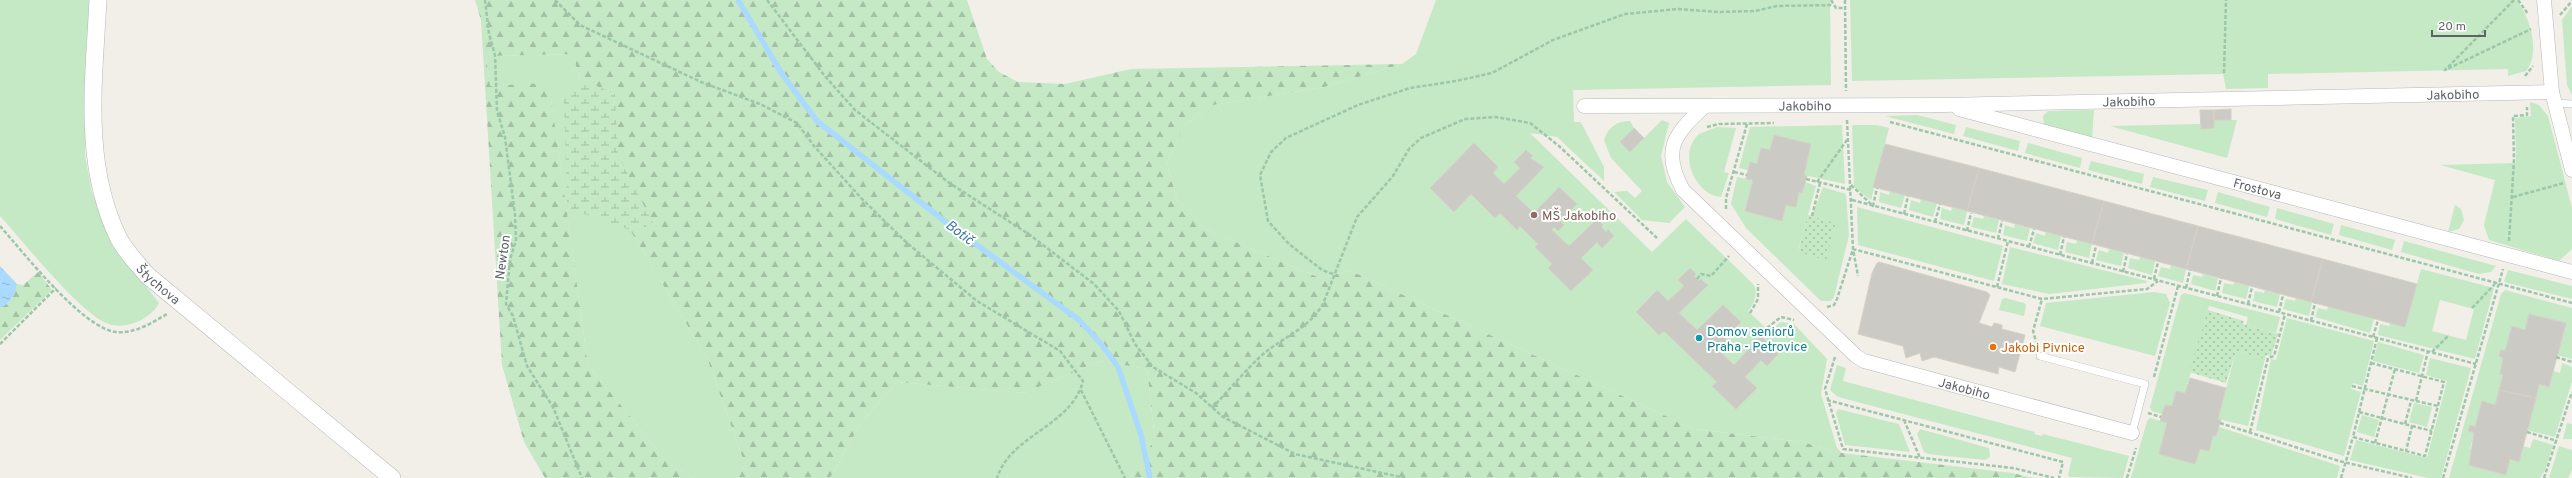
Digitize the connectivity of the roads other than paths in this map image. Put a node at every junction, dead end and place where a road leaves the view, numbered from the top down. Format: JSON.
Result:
{"nodes":[{"id":1,"x":98,"y":0,"type":"edge"},
{"id":2,"x":2544,"y":0,"type":"edge"},
{"id":3,"x":2554,"y":97,"type":"junction"},
{"id":4,"x":2572,"y":104,"type":"edge"},
{"id":5,"x":1944,"y":105,"type":"junction"},
{"id":6,"x":1584,"y":106,"type":"dead end"},
{"id":7,"x":1705,"y":106,"type":"junction"},
{"id":8,"x":2572,"y":170,"type":"edge"},
{"id":9,"x":2572,"y":272,"type":"edge"},
{"id":10,"x":2040,"y":356,"type":"road end"},
{"id":11,"x":2132,"y":433,"type":"joint"},
{"id":12,"x":392,"y":478,"type":"edge"}],
"edges":[{"from":1,"to":12,"type":"street","name":"Štychova"},
{"from":2,"to":3,"type":"street"},
{"from":3,"to":4,"type":"lane"},
{"from":3,"to":5,"type":"street","name":"Jakobiho"},
{"from":3,"to":8,"type":"street"},
{"from":5,"to":7,"type":"street","name":"Jakobiho"},
{"from":5,"to":9,"type":"street","name":"Frostova"},
{"from":6,"to":7,"type":"street","name":"Jakobiho"},
{"from":7,"to":11,"type":"street","name":"Jakobiho"},
{"from":10,"to":11,"type":"lane","name":"Jakobiho"}]}
